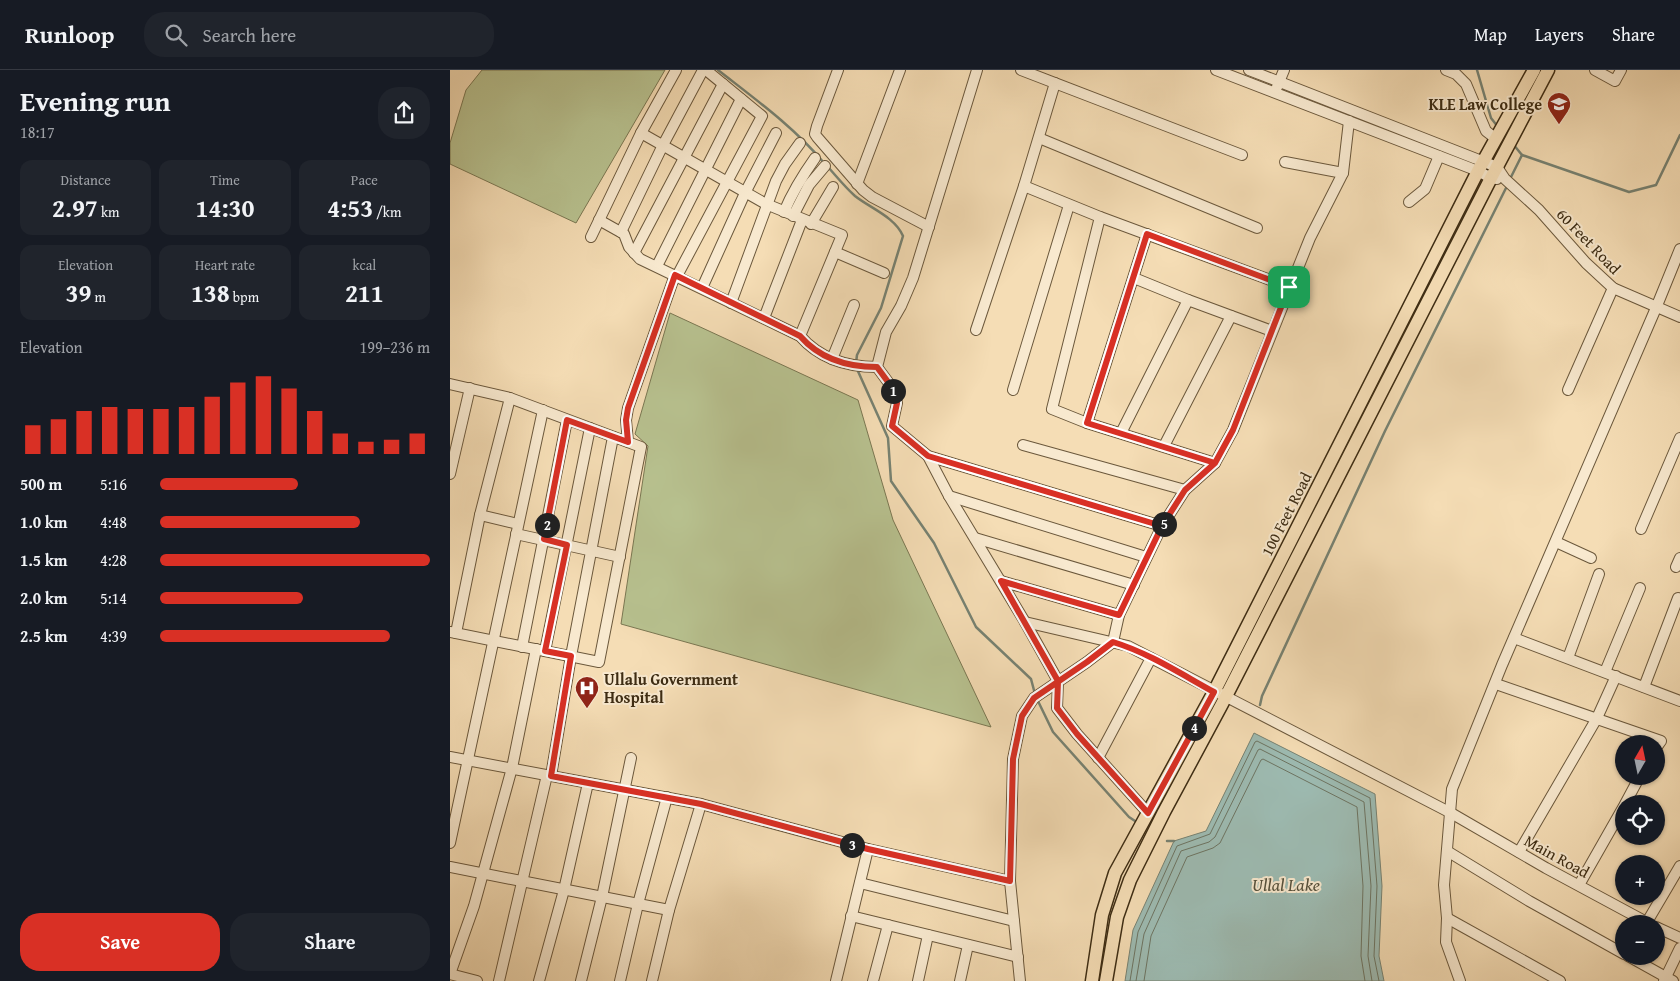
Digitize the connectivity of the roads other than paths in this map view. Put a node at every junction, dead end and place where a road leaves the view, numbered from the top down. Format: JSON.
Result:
{"nodes":[{"id":1,"x":676,"y":70,"type":"edge"},
{"id":2,"x":705,"y":70,"type":"edge"},
{"id":3,"x":838,"y":70,"type":"edge"},
{"id":4,"x":900,"y":70,"type":"edge"},
{"id":5,"x":977,"y":70,"type":"edge"},
{"id":6,"x":1021,"y":70,"type":"edge"},
{"id":7,"x":1216,"y":70,"type":"edge"},
{"id":8,"x":1249,"y":70,"type":"edge"},
{"id":9,"x":1284,"y":70,"type":"edge"},
{"id":10,"x":1446,"y":70,"type":"edge"},
{"id":11,"x":1534,"y":70,"type":"edge"},
{"id":12,"x":1548,"y":70,"type":"edge"},
{"id":13,"x":1595,"y":70,"type":"edge"},
{"id":14,"x":1621,"y":70,"type":"edge"},
{"id":15,"x":1279,"y":82,"type":"junction"},
{"id":16,"x":1056,"y":83,"type":"junction"},
{"id":17,"x":723,"y":84,"type":"junction"},
{"id":18,"x":1274,"y":93,"type":"junction"},
{"id":19,"x":741,"y":99,"type":"junction"},
{"id":20,"x":1349,"y":121,"type":"junction"},
{"id":21,"x":1499,"y":132,"type":"junction"},
{"id":22,"x":641,"y":133,"type":"junction"},
{"id":23,"x":776,"y":133,"type":"dead end"},
{"id":24,"x":1039,"y":138,"type":"junction"},
{"id":25,"x":800,"y":143,"type":"dead end"},
{"id":26,"x":663,"y":145,"type":"junction"},
{"id":27,"x":1242,"y":155,"type":"dead end"},
{"id":28,"x":1438,"y":156,"type":"junction"},
{"id":29,"x":685,"y":158,"type":"junction"},
{"id":30,"x":815,"y":158,"type":"dead end"},
{"id":31,"x":1285,"y":162,"type":"dead end"},
{"id":32,"x":825,"y":166,"type":"dead end"},
{"id":33,"x":1481,"y":166,"type":"junction"},
{"id":34,"x":706,"y":171,"type":"junction"},
{"id":35,"x":1494,"y":172,"type":"junction"},
{"id":36,"x":1343,"y":173,"type":"junction"},
{"id":37,"x":726,"y":183,"type":"junction"},
{"id":38,"x":857,"y":184,"type":"junction"},
{"id":39,"x":1024,"y":186,"type":"junction"},
{"id":40,"x":833,"y":187,"type":"dead end"},
{"id":41,"x":745,"y":193,"type":"junction"},
{"id":42,"x":1409,"y":202,"type":"dead end"},
{"id":43,"x":766,"y":204,"type":"junction"},
{"id":44,"x":1069,"y":204,"type":"junction"},
{"id":45,"x":1100,"y":217,"type":"junction"},
{"id":46,"x":798,"y":218,"type":"junction"},
{"id":47,"x":599,"y":220,"type":"junction"},
{"id":48,"x":929,"y":227,"type":"junction"},
{"id":49,"x":1257,"y":228,"type":"dead end"},
{"id":50,"x":621,"y":232,"type":"junction"},
{"id":51,"x":1147,"y":234,"type":"junction"},
{"id":52,"x":591,"y":237,"type":"dead end"},
{"id":53,"x":1680,"y":249,"type":"edge"},
{"id":54,"x":835,"y":252,"type":"junction"},
{"id":55,"x":634,"y":253,"type":"junction"},
{"id":56,"x":657,"y":266,"type":"junction"},
{"id":57,"x":884,"y":273,"type":"dead end"},
{"id":58,"x":676,"y":275,"type":"junction"},
{"id":59,"x":1134,"y":278,"type":"junction"},
{"id":60,"x":1289,"y":287,"type":"junction"},
{"id":61,"x":702,"y":288,"type":"junction"},
{"id":62,"x":1613,"y":288,"type":"junction"},
{"id":63,"x":1188,"y":300,"type":"junction"},
{"id":64,"x":731,"y":302,"type":"junction"},
{"id":65,"x":854,"y":305,"type":"dead end"},
{"id":66,"x":1656,"y":308,"type":"junction"},
{"id":67,"x":1231,"y":316,"type":"junction"},
{"id":68,"x":1680,"y":317,"type":"edge"},
{"id":69,"x":764,"y":318,"type":"junction"},
{"id":70,"x":976,"y":330,"type":"dead end"},
{"id":71,"x":1272,"y":331,"type":"junction"},
{"id":72,"x":800,"y":336,"type":"junction"},
{"id":73,"x":832,"y":359,"type":"junction"},
{"id":74,"x":877,"y":367,"type":"junction"},
{"id":75,"x":450,"y":384,"type":"edge"},
{"id":76,"x":470,"y":388,"type":"junction"},
{"id":77,"x":1013,"y":390,"type":"dead end"},
{"id":78,"x":1568,"y":390,"type":"dead end"},
{"id":79,"x":510,"y":398,"type":"junction"},
{"id":80,"x":542,"y":410,"type":"junction"},
{"id":81,"x":567,"y":420,"type":"junction"},
{"id":82,"x":1087,"y":423,"type":"junction"},
{"id":83,"x":590,"y":428,"type":"junction"},
{"id":84,"x":1121,"y":433,"type":"junction"},
{"id":85,"x":614,"y":437,"type":"junction"},
{"id":86,"x":1680,"y":438,"type":"edge"},
{"id":87,"x":628,"y":442,"type":"junction"},
{"id":88,"x":1023,"y":445,"type":"dead end"},
{"id":89,"x":1164,"y":446,"type":"junction"},
{"id":90,"x":928,"y":456,"type":"junction"},
{"id":91,"x":1215,"y":463,"type":"junction"},
{"id":92,"x":450,"y":474,"type":"edge"},
{"id":93,"x":1185,"y":490,"type":"junction"},
{"id":94,"x":949,"y":496,"type":"junction"},
{"id":95,"x":480,"y":515,"type":"junction"},
{"id":96,"x":1162,"y":526,"type":"junction"},
{"id":97,"x":517,"y":529,"type":"junction"},
{"id":98,"x":1641,"y":529,"type":"dead end"},
{"id":99,"x":974,"y":538,"type":"junction"},
{"id":100,"x":544,"y":539,"type":"junction"},
{"id":101,"x":1556,"y":542,"type":"junction"},
{"id":102,"x":567,"y":545,"type":"junction"},
{"id":103,"x":591,"y":551,"type":"junction"},
{"id":104,"x":620,"y":557,"type":"junction"},
{"id":105,"x":1146,"y":557,"type":"junction"},
{"id":106,"x":1591,"y":558,"type":"dead end"},
{"id":107,"x":1599,"y":574,"type":"dead end"},
{"id":108,"x":1001,"y":581,"type":"junction"},
{"id":109,"x":1134,"y":585,"type":"junction"},
{"id":110,"x":1640,"y":588,"type":"dead end"},
{"id":111,"x":1678,"y":598,"type":"dead end"},
{"id":112,"x":1119,"y":615,"type":"junction"},
{"id":113,"x":1025,"y":622,"type":"junction"},
{"id":114,"x":453,"y":633,"type":"edge"},
{"id":115,"x":1514,"y":638,"type":"junction"},
{"id":116,"x":493,"y":641,"type":"junction"},
{"id":117,"x":1113,"y":642,"type":"junction"},
{"id":118,"x":522,"y":647,"type":"junction"},
{"id":119,"x":541,"y":650,"type":"junction"},
{"id":120,"x":571,"y":656,"type":"junction"},
{"id":121,"x":1151,"y":658,"type":"junction"},
{"id":122,"x":1568,"y":658,"type":"junction"},
{"id":123,"x":1605,"y":672,"type":"junction"},
{"id":124,"x":1616,"y":676,"type":"junction"},
{"id":125,"x":1058,"y":681,"type":"junction"},
{"id":126,"x":1496,"y":684,"type":"junction"},
{"id":127,"x":1644,"y":688,"type":"junction"},
{"id":128,"x":1220,"y":695,"type":"junction"},
{"id":129,"x":1680,"y":701,"type":"edge"},
{"id":130,"x":1597,"y":718,"type":"junction"},
{"id":131,"x":1646,"y":735,"type":"edge"},
{"id":132,"x":450,"y":756,"type":"edge"},
{"id":133,"x":631,"y":758,"type":"dead end"},
{"id":134,"x":1098,"y":758,"type":"junction"},
{"id":135,"x":468,"y":760,"type":"junction"},
{"id":136,"x":512,"y":768,"type":"junction"},
{"id":137,"x":549,"y":775,"type":"junction"},
{"id":138,"x":588,"y":782,"type":"junction"},
{"id":139,"x":625,"y":789,"type":"junction"},
{"id":140,"x":668,"y":797,"type":"junction"},
{"id":141,"x":701,"y":804,"type":"junction"},
{"id":142,"x":1451,"y":813,"type":"junction"},
{"id":143,"x":1144,"y":821,"type":"junction"},
{"id":144,"x":1615,"y":821,"type":"edge"},
{"id":145,"x":450,"y":843,"type":"edge"},
{"id":146,"x":868,"y":849,"type":"junction"},
{"id":147,"x":1447,"y":850,"type":"junction"},
{"id":148,"x":1518,"y":852,"type":"junction"},
{"id":149,"x":1680,"y":866,"type":"edge"},
{"id":150,"x":450,"y":867,"type":"edge"},
{"id":151,"x":482,"y":874,"type":"junction"},
{"id":152,"x":1010,"y":881,"type":"junction"},
{"id":153,"x":522,"y":882,"type":"junction"},
{"id":154,"x":860,"y":883,"type":"junction"},
{"id":155,"x":1579,"y":885,"type":"junction"},
{"id":156,"x":564,"y":890,"type":"junction"},
{"id":157,"x":602,"y":897,"type":"junction"},
{"id":158,"x":638,"y":904,"type":"junction"},
{"id":159,"x":669,"y":910,"type":"junction"},
{"id":160,"x":1634,"y":915,"type":"edge"},
{"id":161,"x":1656,"y":915,"type":"edge"},
{"id":162,"x":851,"y":916,"type":"junction"},
{"id":163,"x":1447,"y":918,"type":"junction"},
{"id":164,"x":1014,"y":921,"type":"junction"},
{"id":165,"x":888,"y":925,"type":"junction"},
{"id":166,"x":1665,"y":931,"type":"edge"},
{"id":167,"x":928,"y":935,"type":"junction"},
{"id":168,"x":1680,"y":938,"type":"edge"},
{"id":169,"x":968,"y":945,"type":"junction"},
{"id":170,"x":1680,"y":948,"type":"edge"},
{"id":171,"x":1615,"y":949,"type":"edge"},
{"id":172,"x":1018,"y":957,"type":"junction"},
{"id":173,"x":1643,"y":965,"type":"edge"},
{"id":174,"x":450,"y":974,"type":"edge"},
{"id":175,"x":472,"y":980,"type":"edge"},
{"id":176,"x":1667,"y":980,"type":"edge"},
{"id":177,"x":499,"y":981,"type":"edge"},
{"id":178,"x":539,"y":981,"type":"edge"},
{"id":179,"x":581,"y":981,"type":"edge"},
{"id":180,"x":620,"y":981,"type":"edge"},
{"id":181,"x":652,"y":981,"type":"edge"},
{"id":182,"x":836,"y":981,"type":"edge"},
{"id":183,"x":873,"y":981,"type":"edge"},
{"id":184,"x":918,"y":981,"type":"edge"},
{"id":185,"x":960,"y":981,"type":"edge"},
{"id":186,"x":1020,"y":981,"type":"edge"},
{"id":187,"x":1092,"y":981,"type":"edge"},
{"id":188,"x":1106,"y":981,"type":"edge"},
{"id":189,"x":1460,"y":981,"type":"edge"},
{"id":190,"x":1560,"y":981,"type":"edge"}],
"edges":[{"from":1,"to":22,"type":"street"},
{"from":2,"to":17,"type":"street"},
{"from":2,"to":26,"type":"street"},
{"from":3,"to":38,"type":"street"},
{"from":4,"to":38,"type":"street"},
{"from":5,"to":48,"type":"street"},
{"from":6,"to":16,"type":"street"},
{"from":7,"to":18,"type":"street"},
{"from":8,"to":15,"type":"street"},
{"from":9,"to":15,"type":"street"},
{"from":10,"to":21,"type":"street"},
{"from":11,"to":21,"type":"main road","name":"100 Feet Road"},
{"from":12,"to":35,"type":"main road","name":"100 Feet Road"},
{"from":13,"to":14,"type":"street"},
{"from":15,"to":18,"type":"street"},
{"from":15,"to":33,"type":"street"},
{"from":16,"to":24,"type":"street"},
{"from":16,"to":27,"type":"street"},
{"from":17,"to":19,"type":"street"},
{"from":17,"to":29,"type":"street"},
{"from":18,"to":20,"type":"street"},
{"from":19,"to":34,"type":"street"},
{"from":19,"to":37,"type":"street"},
{"from":20,"to":28,"type":"street"},
{"from":20,"to":36,"type":"street"},
{"from":21,"to":33,"type":"main road","name":"100 Feet Road"},
{"from":22,"to":26,"type":"street"},
{"from":22,"to":47,"type":"street"},
{"from":23,"to":41,"type":"street"},
{"from":24,"to":39,"type":"street"},
{"from":24,"to":49,"type":"street"},
{"from":25,"to":43,"type":"street"},
{"from":26,"to":29,"type":"street"},
{"from":26,"to":50,"type":"street"},
{"from":28,"to":33,"type":"street"},
{"from":28,"to":42,"type":"street"},
{"from":29,"to":34,"type":"street"},
{"from":29,"to":55,"type":"street"},
{"from":30,"to":46,"type":"street"},
{"from":31,"to":36,"type":"street"},
{"from":32,"to":46,"type":"street"},
{"from":33,"to":35,"type":"street"},
{"from":33,"to":128,"type":"main road","name":"100 Feet Road"},
{"from":34,"to":37,"type":"street"},
{"from":34,"to":56,"type":"street"},
{"from":35,"to":62,"type":"street","name":"60 Feet Road"},
{"from":35,"to":128,"type":"main road","name":"100 Feet Road"},
{"from":36,"to":60,"type":"street"},
{"from":37,"to":41,"type":"street"},
{"from":37,"to":58,"type":"street"},
{"from":38,"to":48,"type":"street"},
{"from":39,"to":44,"type":"street"},
{"from":39,"to":70,"type":"street"},
{"from":40,"to":46,"type":"street"},
{"from":41,"to":43,"type":"street"},
{"from":41,"to":61,"type":"street"},
{"from":43,"to":46,"type":"street"},
{"from":43,"to":64,"type":"street"},
{"from":44,"to":45,"type":"street"},
{"from":44,"to":77,"type":"street"},
{"from":45,"to":51,"type":"street"},
{"from":45,"to":82,"type":"street"},
{"from":46,"to":54,"type":"street"},
{"from":46,"to":69,"type":"street"},
{"from":47,"to":50,"type":"street"},
{"from":47,"to":52,"type":"street"},
{"from":48,"to":74,"type":"street"},
{"from":50,"to":55,"type":"street"},
{"from":51,"to":59,"type":"street"},
{"from":51,"to":60,"type":"street"},
{"from":53,"to":66,"type":"street"},
{"from":54,"to":57,"type":"street"},
{"from":54,"to":72,"type":"street"},
{"from":55,"to":56,"type":"street"},
{"from":56,"to":58,"type":"street"},
{"from":58,"to":61,"type":"street"},
{"from":58,"to":87,"type":"street"},
{"from":59,"to":63,"type":"street"},
{"from":59,"to":82,"type":"street"},
{"from":60,"to":71,"type":"street"},
{"from":61,"to":64,"type":"street"},
{"from":62,"to":66,"type":"street","name":"60 Feet Road"},
{"from":62,"to":78,"type":"street"},
{"from":63,"to":67,"type":"street"},
{"from":63,"to":84,"type":"street"},
{"from":64,"to":69,"type":"street"},
{"from":65,"to":73,"type":"street"},
{"from":66,"to":68,"type":"street","name":"60 Feet Road"},
{"from":66,"to":101,"type":"street"},
{"from":67,"to":71,"type":"street"},
{"from":67,"to":89,"type":"street"},
{"from":69,"to":72,"type":"street"},
{"from":71,"to":91,"type":"street"},
{"from":72,"to":73,"type":"street"},
{"from":73,"to":74,"type":"street"},
{"from":74,"to":90,"type":"street"},
{"from":75,"to":76,"type":"street"},
{"from":76,"to":79,"type":"street"},
{"from":76,"to":92,"type":"street"},
{"from":79,"to":80,"type":"street"},
{"from":79,"to":95,"type":"street"},
{"from":80,"to":81,"type":"street"},
{"from":80,"to":97,"type":"street"},
{"from":81,"to":83,"type":"street"},
{"from":81,"to":100,"type":"street"},
{"from":82,"to":84,"type":"street"},
{"from":83,"to":85,"type":"street"},
{"from":83,"to":102,"type":"street"},
{"from":84,"to":89,"type":"street"},
{"from":85,"to":87,"type":"street"},
{"from":85,"to":103,"type":"street"},
{"from":86,"to":98,"type":"street"},
{"from":87,"to":104,"type":"street"},
{"from":88,"to":93,"type":"street"},
{"from":89,"to":91,"type":"street"},
{"from":90,"to":94,"type":"street"},
{"from":90,"to":96,"type":"street"},
{"from":91,"to":93,"type":"street"},
{"from":93,"to":96,"type":"street"},
{"from":94,"to":99,"type":"street"},
{"from":94,"to":105,"type":"street"},
{"from":95,"to":97,"type":"street"},
{"from":95,"to":114,"type":"street"},
{"from":96,"to":105,"type":"street"},
{"from":97,"to":100,"type":"street"},
{"from":97,"to":116,"type":"street"},
{"from":99,"to":108,"type":"street"},
{"from":99,"to":109,"type":"street"},
{"from":100,"to":102,"type":"street"},
{"from":100,"to":118,"type":"street"},
{"from":101,"to":106,"type":"street"},
{"from":101,"to":115,"type":"street"},
{"from":102,"to":103,"type":"street"},
{"from":102,"to":119,"type":"street"},
{"from":103,"to":104,"type":"street"},
{"from":103,"to":120,"type":"street"},
{"from":104,"to":120,"type":"street"},
{"from":105,"to":109,"type":"street"},
{"from":107,"to":122,"type":"street"},
{"from":108,"to":112,"type":"street"},
{"from":108,"to":113,"type":"street"},
{"from":109,"to":112,"type":"street"},
{"from":110,"to":123,"type":"street"},
{"from":111,"to":127,"type":"street"},
{"from":112,"to":117,"type":"street"},
{"from":113,"to":117,"type":"street","name":"Main Road"},
{"from":113,"to":125,"type":"street"},
{"from":114,"to":116,"type":"street"},
{"from":115,"to":122,"type":"street"},
{"from":115,"to":126,"type":"street"},
{"from":116,"to":118,"type":"street"},
{"from":116,"to":135,"type":"street"},
{"from":117,"to":121,"type":"street","name":"Main Road"},
{"from":117,"to":125,"type":"street"},
{"from":118,"to":119,"type":"street"},
{"from":119,"to":120,"type":"street"},
{"from":119,"to":136,"type":"street"},
{"from":120,"to":137,"type":"street"},
{"from":121,"to":128,"type":"street","name":"Main Road"},
{"from":121,"to":134,"type":"street"},
{"from":122,"to":123,"type":"street"},
{"from":123,"to":124,"type":"street"},
{"from":124,"to":127,"type":"street"},
{"from":124,"to":130,"type":"street"},
{"from":125,"to":134,"type":"street"},
{"from":125,"to":152,"type":"street"},
{"from":126,"to":130,"type":"street"},
{"from":126,"to":142,"type":"street"},
{"from":127,"to":129,"type":"street"},
{"from":128,"to":142,"type":"street","name":"Main Road"},
{"from":128,"to":143,"type":"main road","name":"100 Feet Road"},
{"from":128,"to":188,"type":"main road","name":"100 Feet Road"},
{"from":130,"to":131,"type":"street"},
{"from":130,"to":148,"type":"street"},
{"from":132,"to":135,"type":"street"},
{"from":133,"to":139,"type":"street"},
{"from":134,"to":143,"type":"street"},
{"from":135,"to":136,"type":"street"},
{"from":135,"to":145,"type":"street"},
{"from":136,"to":137,"type":"street"},
{"from":136,"to":151,"type":"street"},
{"from":137,"to":138,"type":"street"},
{"from":137,"to":153,"type":"street"},
{"from":138,"to":139,"type":"street"},
{"from":138,"to":156,"type":"street"},
{"from":139,"to":140,"type":"street"},
{"from":139,"to":157,"type":"street"},
{"from":140,"to":141,"type":"street"},
{"from":140,"to":158,"type":"street"},
{"from":141,"to":146,"type":"street"},
{"from":141,"to":159,"type":"street"},
{"from":142,"to":147,"type":"street"},
{"from":142,"to":148,"type":"street","name":"Main Road"},
{"from":143,"to":187,"type":"main road","name":"100 Feet Road"},
{"from":144,"to":155,"type":"street"},
{"from":146,"to":152,"type":"street"},
{"from":146,"to":154,"type":"street"},
{"from":147,"to":163,"type":"street"},
{"from":147,"to":171,"type":"street"},
{"from":148,"to":155,"type":"street","name":"Main Road"},
{"from":149,"to":161,"type":"street"},
{"from":150,"to":151,"type":"street"},
{"from":151,"to":153,"type":"street"},
{"from":151,"to":174,"type":"street"},
{"from":152,"to":164,"type":"street"},
{"from":153,"to":156,"type":"street"},
{"from":153,"to":177,"type":"street"},
{"from":154,"to":162,"type":"street"},
{"from":154,"to":164,"type":"street"},
{"from":155,"to":160,"type":"street","name":"Main Road"},
{"from":156,"to":157,"type":"street"},
{"from":156,"to":178,"type":"street"},
{"from":157,"to":158,"type":"street"},
{"from":157,"to":179,"type":"street"},
{"from":158,"to":159,"type":"street"},
{"from":158,"to":180,"type":"street"},
{"from":159,"to":181,"type":"street"},
{"from":162,"to":165,"type":"street"},
{"from":162,"to":182,"type":"street"},
{"from":163,"to":189,"type":"street"},
{"from":163,"to":190,"type":"street"},
{"from":164,"to":172,"type":"street"},
{"from":165,"to":167,"type":"street"},
{"from":165,"to":183,"type":"street"},
{"from":166,"to":168,"type":"street","name":"Main Road"},
{"from":167,"to":169,"type":"street"},
{"from":167,"to":184,"type":"street"},
{"from":169,"to":172,"type":"street"},
{"from":169,"to":185,"type":"street"},
{"from":170,"to":176,"type":"street"},
{"from":172,"to":186,"type":"street"},
{"from":173,"to":176,"type":"street"},
{"from":174,"to":175,"type":"street"}]}
